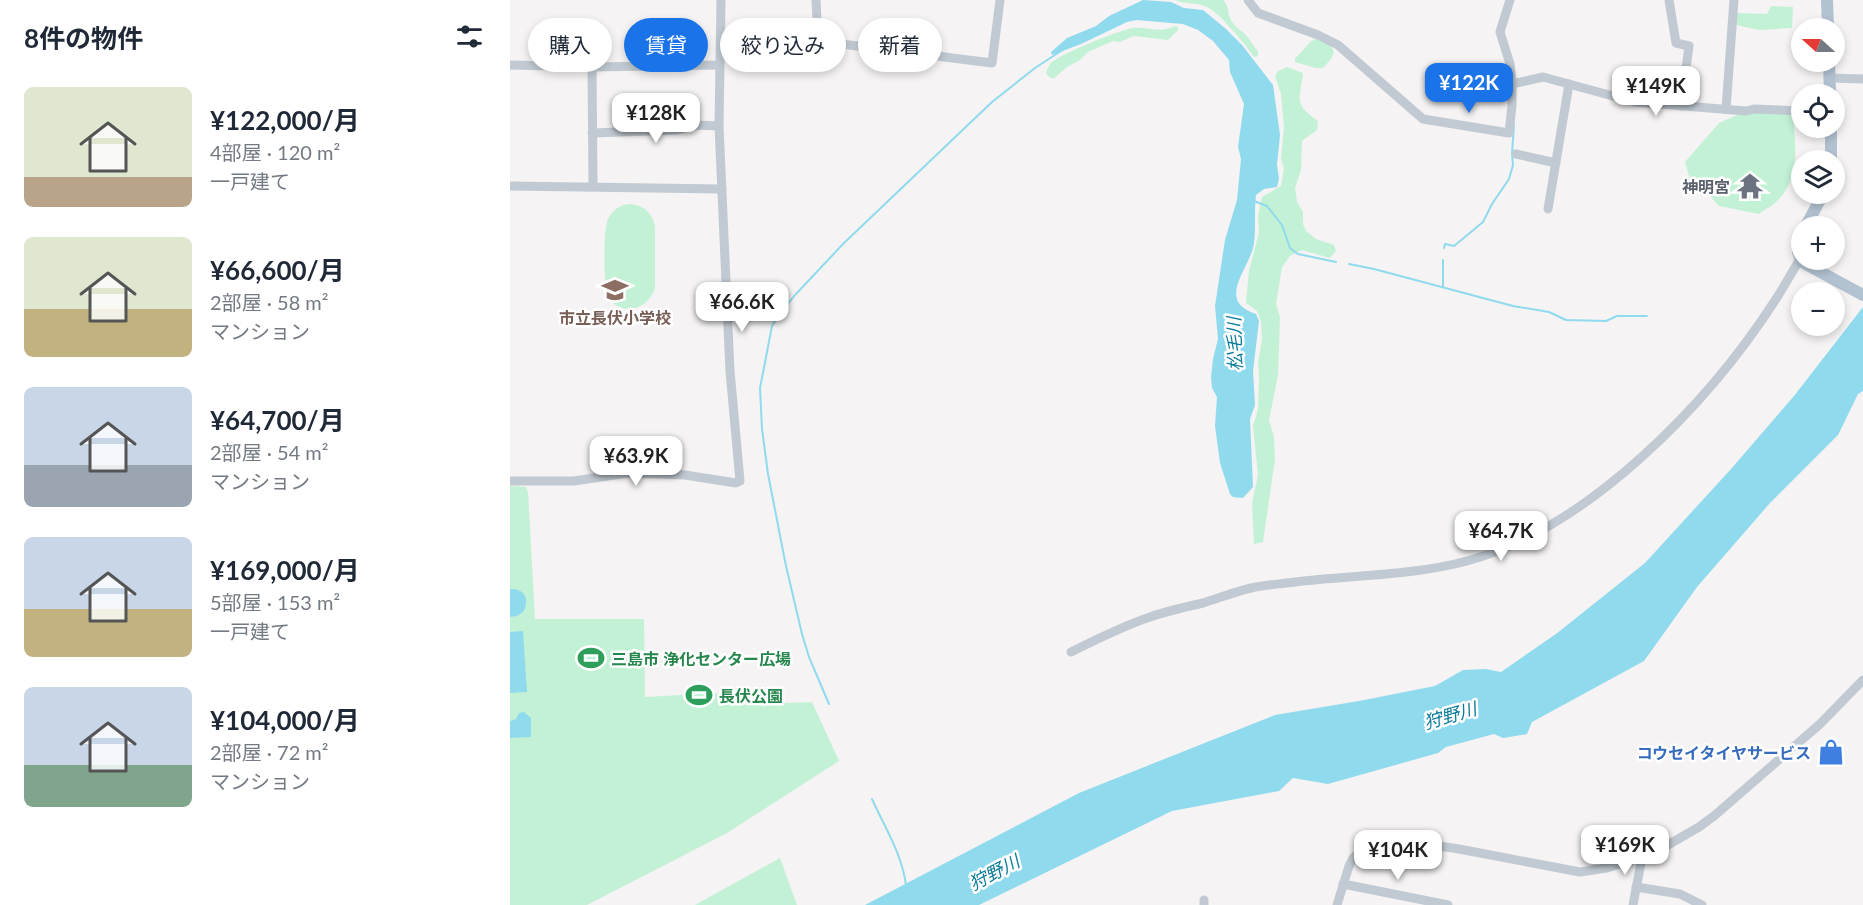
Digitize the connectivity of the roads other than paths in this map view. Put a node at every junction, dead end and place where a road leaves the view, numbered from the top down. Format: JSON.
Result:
{"nodes":[{"id":1,"x":721,"y":0,"type":"edge"},
{"id":2,"x":816,"y":0,"type":"edge"},
{"id":3,"x":1000,"y":0,"type":"edge"},
{"id":4,"x":1248,"y":0,"type":"edge"},
{"id":5,"x":1510,"y":0,"type":"edge"},
{"id":6,"x":1669,"y":0,"type":"edge"},
{"id":7,"x":1734,"y":0,"type":"edge"},
{"id":8,"x":1827,"y":0,"type":"edge"},
{"id":9,"x":1828,"y":18,"type":"edge"},
{"id":10,"x":719,"y":65,"type":"junction"},
{"id":11,"x":510,"y":66,"type":"edge"},
{"id":12,"x":528,"y":66,"type":"edge"},
{"id":13,"x":612,"y":68,"type":"edge"},
{"id":14,"x":592,"y":72,"type":"edge"},
{"id":15,"x":1830,"y":72,"type":"edge"},
{"id":16,"x":1830,"y":78,"type":"junction"},
{"id":17,"x":1863,"y":79,"type":"edge"},
{"id":18,"x":1512,"y":84,"type":"junction"},
{"id":19,"x":1569,"y":84,"type":"junction"},
{"id":20,"x":1830,"y":84,"type":"edge"},
{"id":21,"x":1681,"y":106,"type":"junction"},
{"id":22,"x":1726,"y":109,"type":"junction"},
{"id":23,"x":1791,"y":111,"type":"edge"},
{"id":24,"x":719,"y":126,"type":"junction"},
{"id":25,"x":592,"y":133,"type":"junction"},
{"id":26,"x":1516,"y":154,"type":"dead end"},
{"id":27,"x":1556,"y":163,"type":"junction"},
{"id":28,"x":510,"y":186,"type":"edge"},
{"id":29,"x":593,"y":186,"type":"junction"},
{"id":30,"x":722,"y":189,"type":"junction"},
{"id":31,"x":1548,"y":208,"type":"dead end"},
{"id":32,"x":1796,"y":270,"type":"edge"},
{"id":33,"x":1819,"y":270,"type":"edge"},
{"id":34,"x":1863,"y":295,"type":"edge"},
{"id":35,"x":510,"y":481,"type":"edge"},
{"id":36,"x":1071,"y":652,"type":"dead end"},
{"id":37,"x":1863,"y":680,"type":"edge"},
{"id":38,"x":1642,"y":857,"type":"junction"},
{"id":39,"x":1343,"y":884,"type":"junction"},
{"id":40,"x":1636,"y":887,"type":"junction"},
{"id":41,"x":1337,"y":905,"type":"edge"},
{"id":42,"x":1448,"y":905,"type":"edge"},
{"id":43,"x":1633,"y":905,"type":"edge"},
{"id":44,"x":1702,"y":905,"type":"edge"}],
"edges":[{"from":1,"to":10,"type":"street"},
{"from":2,"to":3,"type":"street"},
{"from":4,"to":18,"type":"street"},
{"from":5,"to":18,"type":"street"},
{"from":6,"to":21,"type":"street"},
{"from":7,"to":22,"type":"street"},
{"from":8,"to":9,"type":"main road"},
{"from":10,"to":13,"type":"street"},
{"from":10,"to":24,"type":"street"},
{"from":11,"to":12,"type":"street"},
{"from":14,"to":25,"type":"street"},
{"from":15,"to":16,"type":"main road"},
{"from":16,"to":17,"type":"street"},
{"from":16,"to":20,"type":"main road"},
{"from":18,"to":19,"type":"street"},
{"from":19,"to":21,"type":"street"},
{"from":19,"to":27,"type":"street"},
{"from":21,"to":22,"type":"street"},
{"from":22,"to":23,"type":"street"},
{"from":24,"to":25,"type":"street"},
{"from":24,"to":30,"type":"street"},
{"from":25,"to":29,"type":"street"},
{"from":26,"to":27,"type":"street"},
{"from":27,"to":31,"type":"street"},
{"from":28,"to":29,"type":"street"},
{"from":29,"to":30,"type":"street"},
{"from":30,"to":35,"type":"street"},
{"from":32,"to":36,"type":"street"},
{"from":33,"to":34,"type":"main road"},
{"from":37,"to":38,"type":"street"},
{"from":38,"to":39,"type":"street"},
{"from":38,"to":40,"type":"street"},
{"from":39,"to":41,"type":"street"},
{"from":39,"to":42,"type":"street"},
{"from":40,"to":43,"type":"street"},
{"from":40,"to":44,"type":"street"}]}
